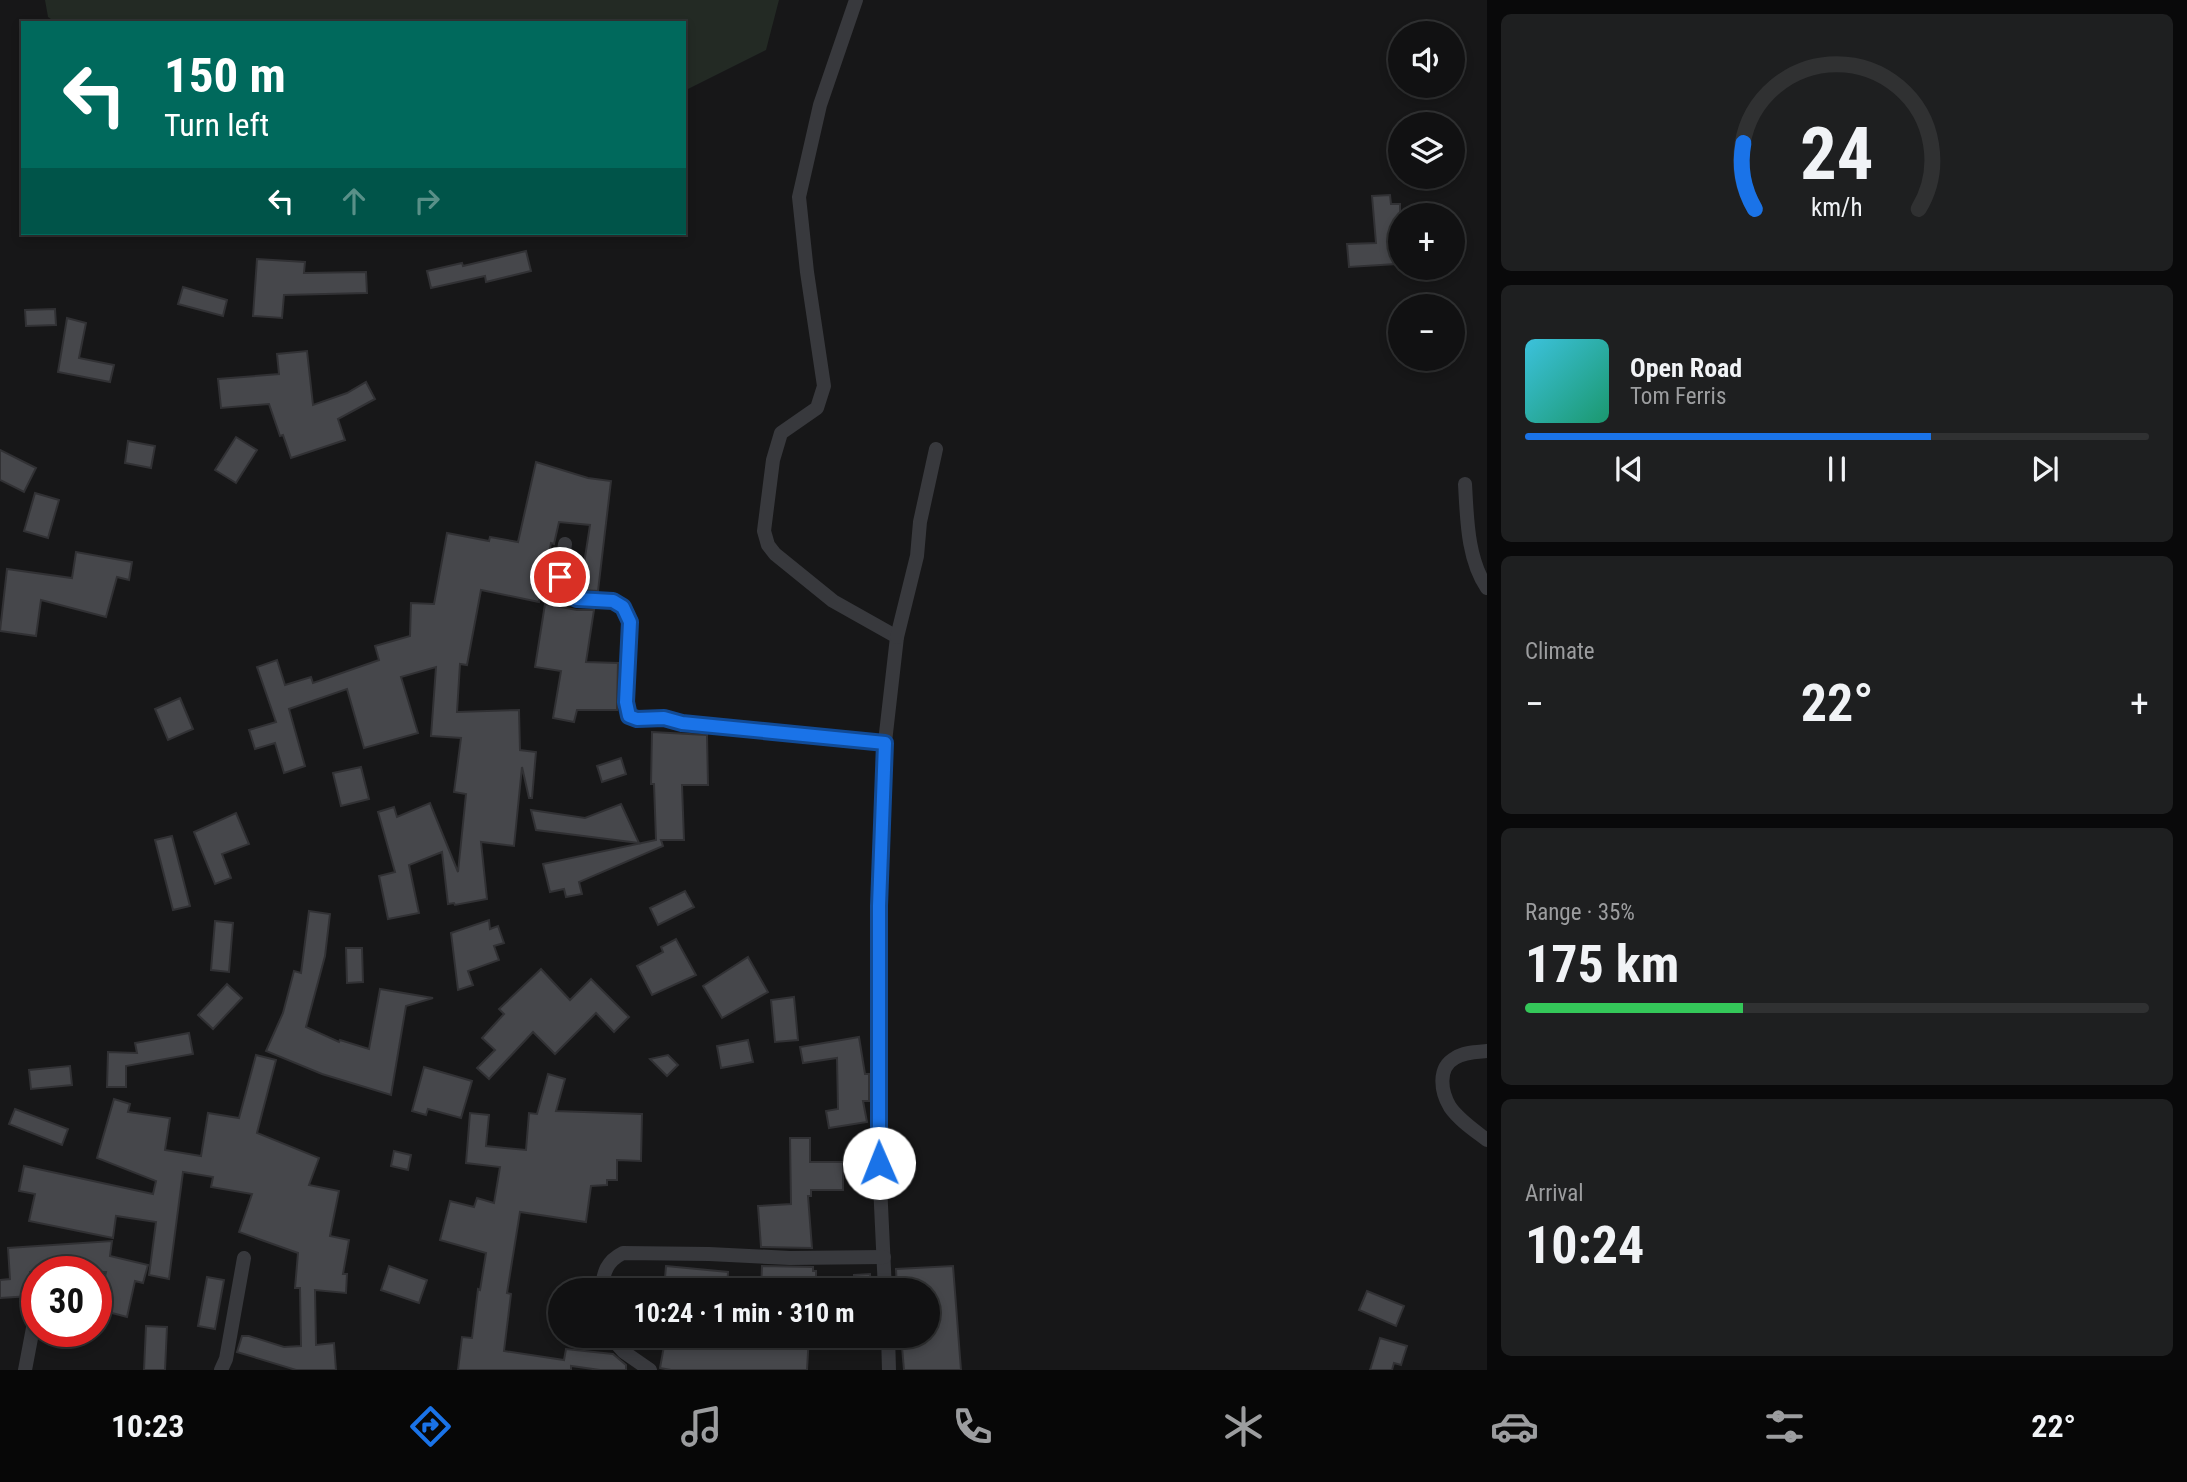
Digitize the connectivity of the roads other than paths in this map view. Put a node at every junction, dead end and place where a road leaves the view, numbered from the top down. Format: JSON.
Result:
{"nodes":[{"id":1,"x":856,"y":0,"type":"edge"},
{"id":2,"x":936,"y":449,"type":"dead end"},
{"id":3,"x":1465,"y":484,"type":"dead end"},
{"id":4,"x":565,"y":544,"type":"dead end"},
{"id":5,"x":1487,"y":588,"type":"edge"},
{"id":6,"x":897,"y":637,"type":"junction"},
{"id":7,"x":885,"y":743,"type":"junction"},
{"id":8,"x":1487,"y":1051,"type":"edge"},
{"id":9,"x":1487,"y":1140,"type":"edge"},
{"id":10,"x":884,"y":1257,"type":"junction"},
{"id":11,"x":244,"y":1258,"type":"dead end"},
{"id":12,"x":603,"y":1278,"type":"edge"},
{"id":13,"x":885,"y":1278,"type":"edge"},
{"id":14,"x":29,"y":1347,"type":"edge"},
{"id":15,"x":620,"y":1348,"type":"edge"},
{"id":16,"x":888,"y":1348,"type":"edge"},
{"id":17,"x":25,"y":1370,"type":"edge"},
{"id":18,"x":221,"y":1370,"type":"edge"},
{"id":19,"x":650,"y":1370,"type":"edge"},
{"id":20,"x":889,"y":1370,"type":"edge"}],
"edges":[{"from":1,"to":6,"type":"street"},
{"from":2,"to":6,"type":"street"},
{"from":3,"to":5,"type":"street"},
{"from":4,"to":7,"type":"street"},
{"from":6,"to":7,"type":"street"},
{"from":7,"to":10,"type":"street"},
{"from":8,"to":9,"type":"street"},
{"from":10,"to":12,"type":"street"},
{"from":10,"to":13,"type":"street"},
{"from":11,"to":18,"type":"street"},
{"from":14,"to":17,"type":"street"},
{"from":15,"to":19,"type":"street"},
{"from":16,"to":20,"type":"street"}]}
